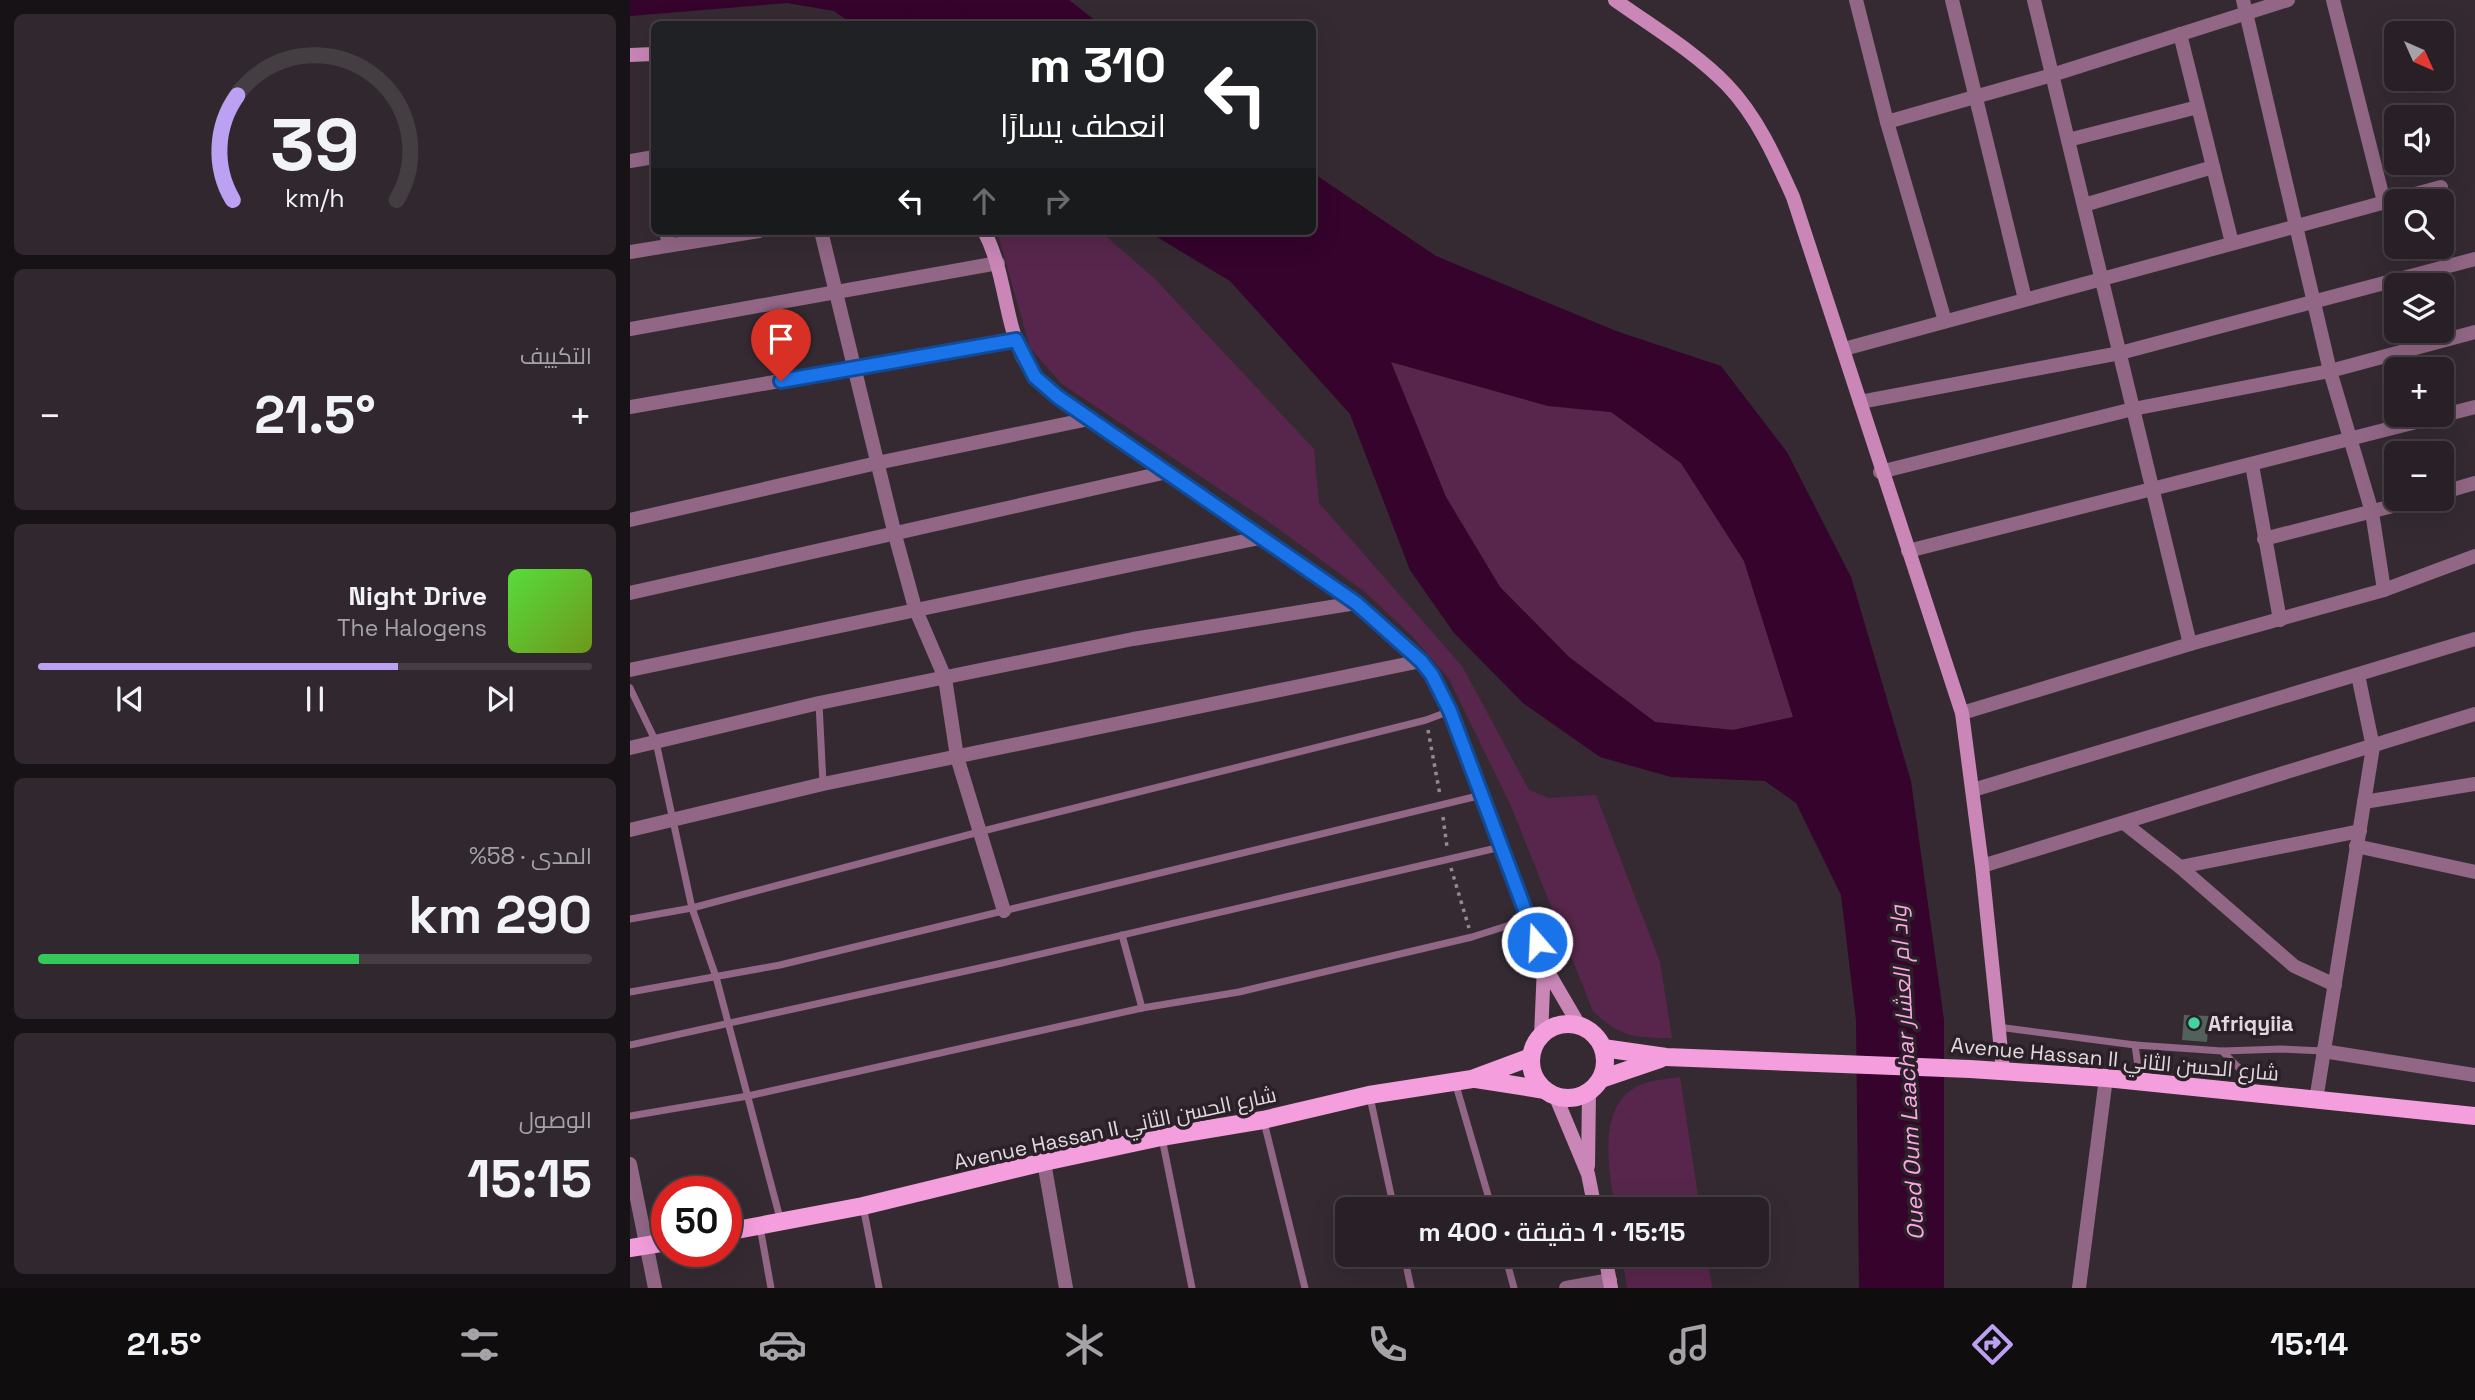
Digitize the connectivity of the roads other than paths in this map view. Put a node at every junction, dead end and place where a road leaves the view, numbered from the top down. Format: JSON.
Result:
{"nodes":[{"id":1,"x":1615,"y":0,"type":"edge"},
{"id":2,"x":1857,"y":0,"type":"edge"},
{"id":3,"x":1952,"y":0,"type":"edge"},
{"id":4,"x":2034,"y":0,"type":"edge"},
{"id":5,"x":2288,"y":0,"type":"edge"},
{"id":6,"x":2333,"y":0,"type":"edge"},
{"id":7,"x":2245,"y":7,"type":"edge"},
{"id":8,"x":2180,"y":34,"type":"junction"},
{"id":9,"x":651,"y":54,"type":"edge"},
{"id":10,"x":630,"y":55,"type":"edge"},
{"id":11,"x":2052,"y":75,"type":"junction"},
{"id":12,"x":1973,"y":98,"type":"junction"},
{"id":13,"x":2198,"y":107,"type":"junction"},
{"id":14,"x":1887,"y":122,"type":"junction"},
{"id":15,"x":2068,"y":140,"type":"junction"},
{"id":16,"x":630,"y":161,"type":"edge"},
{"id":17,"x":651,"y":161,"type":"edge"},
{"id":18,"x":2213,"y":167,"type":"junction"},
{"id":19,"x":2441,"y":187,"type":"dead end"},
{"id":20,"x":2433,"y":189,"type":"edge"},
{"id":21,"x":2384,"y":202,"type":"joint"},
{"id":22,"x":2084,"y":205,"type":"junction"},
{"id":23,"x":2297,"y":225,"type":"junction"},
{"id":24,"x":706,"y":235,"type":"edge"},
{"id":25,"x":822,"y":235,"type":"edge"},
{"id":26,"x":987,"y":235,"type":"edge"},
{"id":27,"x":667,"y":238,"type":"edge"},
{"id":28,"x":2232,"y":243,"type":"junction"},
{"id":29,"x":630,"y":252,"type":"edge"},
{"id":30,"x":2475,"y":259,"type":"edge"},
{"id":31,"x":998,"y":264,"type":"junction"},
{"id":32,"x":2102,"y":279,"type":"junction"},
{"id":33,"x":837,"y":292,"type":"junction"},
{"id":34,"x":2025,"y":299,"type":"junction"},
{"id":35,"x":2314,"y":302,"type":"junction"},
{"id":36,"x":1945,"y":321,"type":"junction"},
{"id":37,"x":630,"y":329,"type":"edge"},
{"id":38,"x":2475,"y":332,"type":"edge"},
{"id":39,"x":1016,"y":340,"type":"junction"},
{"id":40,"x":1844,"y":349,"type":"junction"},
{"id":41,"x":2120,"y":352,"type":"junction"},
{"id":42,"x":856,"y":368,"type":"junction"},
{"id":43,"x":2330,"y":371,"type":"junction"},
{"id":44,"x":1860,"y":402,"type":"junction"},
{"id":45,"x":630,"y":407,"type":"edge"},
{"id":46,"x":2475,"y":407,"type":"edge"},
{"id":47,"x":2133,"y":409,"type":"junction"},
{"id":48,"x":1089,"y":419,"type":"junction"},
{"id":49,"x":2352,"y":439,"type":"junction"},
{"id":50,"x":877,"y":463,"type":"junction"},
{"id":51,"x":2252,"y":465,"type":"junction"},
{"id":52,"x":1880,"y":471,"type":"junction"},
{"id":53,"x":1167,"y":472,"type":"junction"},
{"id":54,"x":2475,"y":483,"type":"edge"},
{"id":55,"x":2454,"y":489,"type":"edge"},
{"id":56,"x":2153,"y":491,"type":"junction"},
{"id":57,"x":2384,"y":509,"type":"edge"},
{"id":58,"x":2372,"y":512,"type":"junction"},
{"id":59,"x":630,"y":520,"type":"edge"},
{"id":60,"x":895,"y":535,"type":"junction"},
{"id":61,"x":1264,"y":537,"type":"junction"},
{"id":62,"x":2264,"y":539,"type":"junction"},
{"id":63,"x":1908,"y":551,"type":"junction"},
{"id":64,"x":2475,"y":556,"type":"edge"},
{"id":65,"x":2385,"y":590,"type":"junction"},
{"id":66,"x":630,"y":593,"type":"edge"},
{"id":67,"x":1356,"y":603,"type":"junction"},
{"id":68,"x":915,"y":608,"type":"junction"},
{"id":69,"x":2280,"y":620,"type":"junction"},
{"id":70,"x":2475,"y":639,"type":"edge"},
{"id":71,"x":2190,"y":643,"type":"junction"},
{"id":72,"x":1421,"y":661,"type":"junction"},
{"id":73,"x":630,"y":670,"type":"edge"},
{"id":74,"x":2358,"y":675,"type":"junction"},
{"id":75,"x":945,"y":678,"type":"junction"},
{"id":76,"x":630,"y":688,"type":"edge"},
{"id":77,"x":819,"y":703,"type":"junction"},
{"id":78,"x":1450,"y":711,"type":"junction"},
{"id":79,"x":1962,"y":713,"type":"junction"},
{"id":80,"x":2475,"y":714,"type":"edge"},
{"id":81,"x":656,"y":742,"type":"junction"},
{"id":82,"x":2373,"y":747,"type":"junction"},
{"id":83,"x":630,"y":748,"type":"edge"},
{"id":84,"x":957,"y":757,"type":"junction"},
{"id":85,"x":823,"y":784,"type":"junction"},
{"id":86,"x":2475,"y":784,"type":"edge"},
{"id":87,"x":1973,"y":790,"type":"junction"},
{"id":88,"x":1483,"y":794,"type":"junction"},
{"id":89,"x":2364,"y":802,"type":"junction"},
{"id":90,"x":671,"y":821,"type":"junction"},
{"id":91,"x":2124,"y":823,"type":"junction"},
{"id":92,"x":630,"y":830,"type":"edge"},
{"id":93,"x":979,"y":832,"type":"junction"},
{"id":94,"x":2358,"y":839,"type":"junction"},
{"id":95,"x":1502,"y":847,"type":"junction"},
{"id":96,"x":1982,"y":866,"type":"junction"},
{"id":97,"x":2180,"y":867,"type":"junction"},
{"id":98,"x":2475,"y":872,"type":"edge"},
{"id":99,"x":692,"y":908,"type":"junction"},
{"id":100,"x":1004,"y":911,"type":"junction"},
{"id":101,"x":630,"y":919,"type":"edge"},
{"id":102,"x":1529,"y":919,"type":"junction"},
{"id":103,"x":1122,"y":935,"type":"junction"},
{"id":104,"x":1544,"y":965,"type":"junction"},
{"id":105,"x":716,"y":977,"type":"junction"},
{"id":106,"x":2335,"y":985,"type":"junction"},
{"id":107,"x":630,"y":992,"type":"edge"},
{"id":108,"x":1142,"y":1008,"type":"junction"},
{"id":109,"x":727,"y":1024,"type":"junction"},
{"id":110,"x":1579,"y":1025,"type":"junction"},
{"id":111,"x":1998,"y":1027,"type":"junction"},
{"id":112,"x":1541,"y":1036,"type":"junction"},
{"id":113,"x":630,"y":1045,"type":"edge"},
{"id":114,"x":2135,"y":1045,"type":"junction"},
{"id":115,"x":1603,"y":1048,"type":"junction"},
{"id":116,"x":2222,"y":1051,"type":"junction"},
{"id":117,"x":2322,"y":1051,"type":"junction"},
{"id":118,"x":1531,"y":1057,"type":"junction"},
{"id":119,"x":1666,"y":1057,"type":"junction"},
{"id":120,"x":2003,"y":1070,"type":"junction"},
{"id":121,"x":2475,"y":1075,"type":"edge"},
{"id":122,"x":2106,"y":1078,"type":"junction"},
{"id":123,"x":1464,"y":1080,"type":"junction"},
{"id":124,"x":2140,"y":1082,"type":"junction"},
{"id":125,"x":1595,"y":1085,"type":"junction"},
{"id":126,"x":1550,"y":1093,"type":"junction"},
{"id":127,"x":2255,"y":1094,"type":"junction"},
{"id":128,"x":1369,"y":1095,"type":"junction"},
{"id":129,"x":748,"y":1096,"type":"junction"},
{"id":130,"x":2316,"y":1100,"type":"junction"},
{"id":131,"x":630,"y":1115,"type":"edge"},
{"id":132,"x":2475,"y":1116,"type":"edge"},
{"id":133,"x":1263,"y":1120,"type":"junction"},
{"id":134,"x":1161,"y":1137,"type":"junction"},
{"id":135,"x":1044,"y":1161,"type":"junction"},
{"id":136,"x":630,"y":1164,"type":"edge"},
{"id":137,"x":1588,"y":1174,"type":"junction"},
{"id":138,"x":1391,"y":1197,"type":"edge"},
{"id":139,"x":1489,"y":1197,"type":"edge"},
{"id":140,"x":1593,"y":1197,"type":"edge"},
{"id":141,"x":863,"y":1206,"type":"junction"},
{"id":142,"x":781,"y":1222,"type":"junction"},
{"id":143,"x":760,"y":1226,"type":"junction"},
{"id":144,"x":742,"y":1229,"type":"edge"},
{"id":145,"x":648,"y":1245,"type":"junction"},
{"id":146,"x":651,"y":1245,"type":"edge"},
{"id":147,"x":630,"y":1248,"type":"edge"},
{"id":148,"x":1407,"y":1267,"type":"edge"},
{"id":149,"x":1508,"y":1267,"type":"edge"},
{"id":150,"x":1610,"y":1284,"type":"edge"},
{"id":151,"x":655,"y":1288,"type":"edge"},
{"id":152,"x":771,"y":1288,"type":"edge"},
{"id":153,"x":880,"y":1288,"type":"edge"},
{"id":154,"x":1066,"y":1288,"type":"edge"},
{"id":155,"x":1192,"y":1288,"type":"edge"},
{"id":156,"x":1305,"y":1288,"type":"edge"},
{"id":157,"x":1411,"y":1288,"type":"edge"},
{"id":158,"x":1514,"y":1288,"type":"edge"},
{"id":159,"x":1566,"y":1288,"type":"edge"},
{"id":160,"x":2079,"y":1288,"type":"edge"}],
"edges":[{"from":1,"to":40,"type":"main road"},
{"from":2,"to":14,"type":"street"},
{"from":3,"to":12,"type":"street"},
{"from":4,"to":11,"type":"street"},
{"from":5,"to":7,"type":"street"},
{"from":6,"to":21,"type":"street"},
{"from":7,"to":8,"type":"street"},
{"from":7,"to":23,"type":"street"},
{"from":8,"to":11,"type":"street"},
{"from":8,"to":13,"type":"street"},
{"from":9,"to":10,"type":"main road"},
{"from":11,"to":12,"type":"street"},
{"from":11,"to":15,"type":"street"},
{"from":12,"to":14,"type":"street"},
{"from":12,"to":34,"type":"street"},
{"from":13,"to":15,"type":"street"},
{"from":13,"to":18,"type":"street"},
{"from":14,"to":36,"type":"street"},
{"from":15,"to":22,"type":"street"},
{"from":16,"to":17,"type":"street"},
{"from":18,"to":22,"type":"street"},
{"from":18,"to":28,"type":"street"},
{"from":19,"to":20,"type":"street"},
{"from":21,"to":23,"type":"street"},
{"from":22,"to":32,"type":"street"},
{"from":23,"to":28,"type":"street"},
{"from":23,"to":35,"type":"street"},
{"from":24,"to":27,"type":"street"},
{"from":25,"to":33,"type":"street"},
{"from":26,"to":31,"type":"main road"},
{"from":27,"to":29,"type":"street"},
{"from":28,"to":32,"type":"street"},
{"from":30,"to":35,"type":"street"},
{"from":31,"to":33,"type":"street"},
{"from":31,"to":39,"type":"main road"},
{"from":32,"to":34,"type":"street"},
{"from":32,"to":41,"type":"street"},
{"from":33,"to":37,"type":"street"},
{"from":33,"to":42,"type":"street"},
{"from":34,"to":36,"type":"street"},
{"from":35,"to":41,"type":"street"},
{"from":35,"to":43,"type":"street"},
{"from":36,"to":40,"type":"street"},
{"from":38,"to":43,"type":"street"},
{"from":39,"to":42,"type":"street"},
{"from":39,"to":48,"type":"main road"},
{"from":40,"to":44,"type":"main road"},
{"from":41,"to":44,"type":"street"},
{"from":41,"to":47,"type":"street"},
{"from":42,"to":45,"type":"street"},
{"from":42,"to":50,"type":"street"},
{"from":43,"to":47,"type":"street"},
{"from":43,"to":49,"type":"street"},
{"from":44,"to":52,"type":"main road"},
{"from":46,"to":49,"type":"street"},
{"from":47,"to":52,"type":"street"},
{"from":47,"to":56,"type":"street"},
{"from":48,"to":50,"type":"street"},
{"from":48,"to":53,"type":"main road"},
{"from":49,"to":51,"type":"street"},
{"from":49,"to":58,"type":"street"},
{"from":50,"to":59,"type":"street"},
{"from":50,"to":60,"type":"street"},
{"from":51,"to":56,"type":"street"},
{"from":51,"to":62,"type":"street"},
{"from":52,"to":63,"type":"main road"},
{"from":53,"to":60,"type":"street"},
{"from":53,"to":61,"type":"main road"},
{"from":54,"to":55,"type":"street"},
{"from":56,"to":63,"type":"street"},
{"from":56,"to":71,"type":"street"},
{"from":57,"to":58,"type":"street"},
{"from":58,"to":62,"type":"street"},
{"from":58,"to":65,"type":"street"},
{"from":60,"to":66,"type":"street"},
{"from":60,"to":68,"type":"street"},
{"from":61,"to":67,"type":"main road"},
{"from":61,"to":68,"type":"street"},
{"from":62,"to":69,"type":"street"},
{"from":63,"to":79,"type":"main road"},
{"from":64,"to":65,"type":"street"},
{"from":65,"to":69,"type":"street"},
{"from":67,"to":72,"type":"main road"},
{"from":67,"to":75,"type":"street"},
{"from":68,"to":73,"type":"street"},
{"from":68,"to":75,"type":"street"},
{"from":69,"to":71,"type":"street"},
{"from":70,"to":74,"type":"street"},
{"from":71,"to":79,"type":"street"},
{"from":72,"to":78,"type":"main road"},
{"from":72,"to":84,"type":"street"},
{"from":74,"to":82,"type":"street"},
{"from":74,"to":87,"type":"street"},
{"from":75,"to":77,"type":"street"},
{"from":75,"to":84,"type":"street"},
{"from":76,"to":81,"type":"lane"},
{"from":77,"to":81,"type":"street"},
{"from":77,"to":85,"type":"lane"},
{"from":78,"to":88,"type":"main road"},
{"from":78,"to":93,"type":"lane"},
{"from":79,"to":87,"type":"main road"},
{"from":80,"to":82,"type":"street"},
{"from":81,"to":83,"type":"street"},
{"from":81,"to":90,"type":"lane"},
{"from":82,"to":89,"type":"street"},
{"from":82,"to":91,"type":"street"},
{"from":84,"to":85,"type":"street"},
{"from":84,"to":93,"type":"street"},
{"from":85,"to":90,"type":"street"},
{"from":86,"to":89,"type":"street"},
{"from":87,"to":96,"type":"main road"},
{"from":88,"to":95,"type":"main road"},
{"from":88,"to":100,"type":"lane"},
{"from":89,"to":94,"type":"street"},
{"from":90,"to":92,"type":"street"},
{"from":90,"to":99,"type":"lane"},
{"from":91,"to":96,"type":"street"},
{"from":91,"to":97,"type":"street"},
{"from":93,"to":99,"type":"lane"},
{"from":93,"to":100,"type":"street"},
{"from":94,"to":97,"type":"street"},
{"from":94,"to":98,"type":"street"},
{"from":94,"to":106,"type":"street"},
{"from":95,"to":102,"type":"main road"},
{"from":95,"to":103,"type":"lane"},
{"from":96,"to":111,"type":"main road"},
{"from":97,"to":106,"type":"street"},
{"from":99,"to":101,"type":"lane"},
{"from":99,"to":105,"type":"lane"},
{"from":100,"to":105,"type":"lane"},
{"from":102,"to":104,"type":"main road"},
{"from":102,"to":108,"type":"lane"},
{"from":103,"to":108,"type":"lane"},
{"from":103,"to":109,"type":"lane"},
{"from":104,"to":110,"type":"main road"},
{"from":104,"to":112,"type":"main road"},
{"from":105,"to":107,"type":"lane"},
{"from":105,"to":109,"type":"lane"},
{"from":106,"to":117,"type":"street"},
{"from":108,"to":129,"type":"lane"},
{"from":109,"to":113,"type":"lane"},
{"from":109,"to":129,"type":"lane"},
{"from":110,"to":112,"type":"main road"},
{"from":110,"to":115,"type":"main road"},
{"from":111,"to":114,"type":"lane"},
{"from":111,"to":120,"type":"main road"},
{"from":112,"to":118,"type":"main road"},
{"from":114,"to":116,"type":"lane"},
{"from":114,"to":124,"type":"lane"},
{"from":115,"to":119,"type":"main road","name":"Avenue Hassan II شارع الحسن الثاني"},
{"from":115,"to":125,"type":"main road"},
{"from":116,"to":117,"type":"lane"},
{"from":116,"to":127,"type":"lane"},
{"from":117,"to":121,"type":"street"},
{"from":117,"to":130,"type":"street"},
{"from":118,"to":123,"type":"main road","name":"Avenue Hassan II شارع الحسن الثاني"},
{"from":118,"to":126,"type":"main road"},
{"from":119,"to":120,"type":"main road","name":"Avenue Hassan II شارع الحسن الثاني"},
{"from":119,"to":125,"type":"main road","name":"Avenue Hassan II شارع الحسن الثاني"},
{"from":120,"to":122,"type":"main road","name":"Avenue Hassan II شارع الحسن الثاني"},
{"from":122,"to":124,"type":"main road","name":"Avenue Hassan II شارع الحسن الثاني"},
{"from":122,"to":160,"type":"street"},
{"from":123,"to":126,"type":"main road","name":"Avenue Hassan II شارع الحسن الثاني"},
{"from":123,"to":128,"type":"main road","name":"Avenue Hassan II شارع الحسن الثاني"},
{"from":123,"to":139,"type":"lane"},
{"from":124,"to":127,"type":"main road","name":"Avenue Hassan II شارع الحسن الثاني"},
{"from":125,"to":126,"type":"main road","name":"Avenue Hassan II شارع الحسن الثاني"},
{"from":125,"to":137,"type":"main road"},
{"from":126,"to":137,"type":"main road"},
{"from":127,"to":130,"type":"main road","name":"Avenue Hassan II شارع الحسن الثاني"},
{"from":128,"to":133,"type":"main road","name":"Avenue Hassan II شارع الحسن الثاني"},
{"from":128,"to":138,"type":"lane"},
{"from":129,"to":131,"type":"lane"},
{"from":129,"to":142,"type":"lane"},
{"from":130,"to":132,"type":"main road","name":"Avenue Hassan II شارع الحسن الثاني"},
{"from":133,"to":134,"type":"main road","name":"Avenue Hassan II شارع الحسن الثاني"},
{"from":133,"to":156,"type":"lane"},
{"from":134,"to":135,"type":"main road","name":"Avenue Hassan II شارع الحسن الثاني"},
{"from":134,"to":155,"type":"lane"},
{"from":135,"to":141,"type":"main road","name":"Avenue Hassan II شارع الحسن الثاني"},
{"from":135,"to":154,"type":"street"},
{"from":136,"to":145,"type":"street"},
{"from":137,"to":140,"type":"main road"},
{"from":141,"to":142,"type":"main road","name":"Avenue Hassan II شارع الحسن الثاني"},
{"from":141,"to":153,"type":"lane"},
{"from":142,"to":143,"type":"main road","name":"Avenue Hassan II شارع الحسن الثاني"},
{"from":143,"to":144,"type":"main road","name":"Avenue Hassan II شارع الحسن الثاني"},
{"from":143,"to":152,"type":"lane"},
{"from":145,"to":146,"type":"main road"},
{"from":145,"to":147,"type":"main road"},
{"from":145,"to":151,"type":"street"},
{"from":148,"to":157,"type":"lane"},
{"from":149,"to":158,"type":"lane"},
{"from":150,"to":159,"type":"street"}]}
